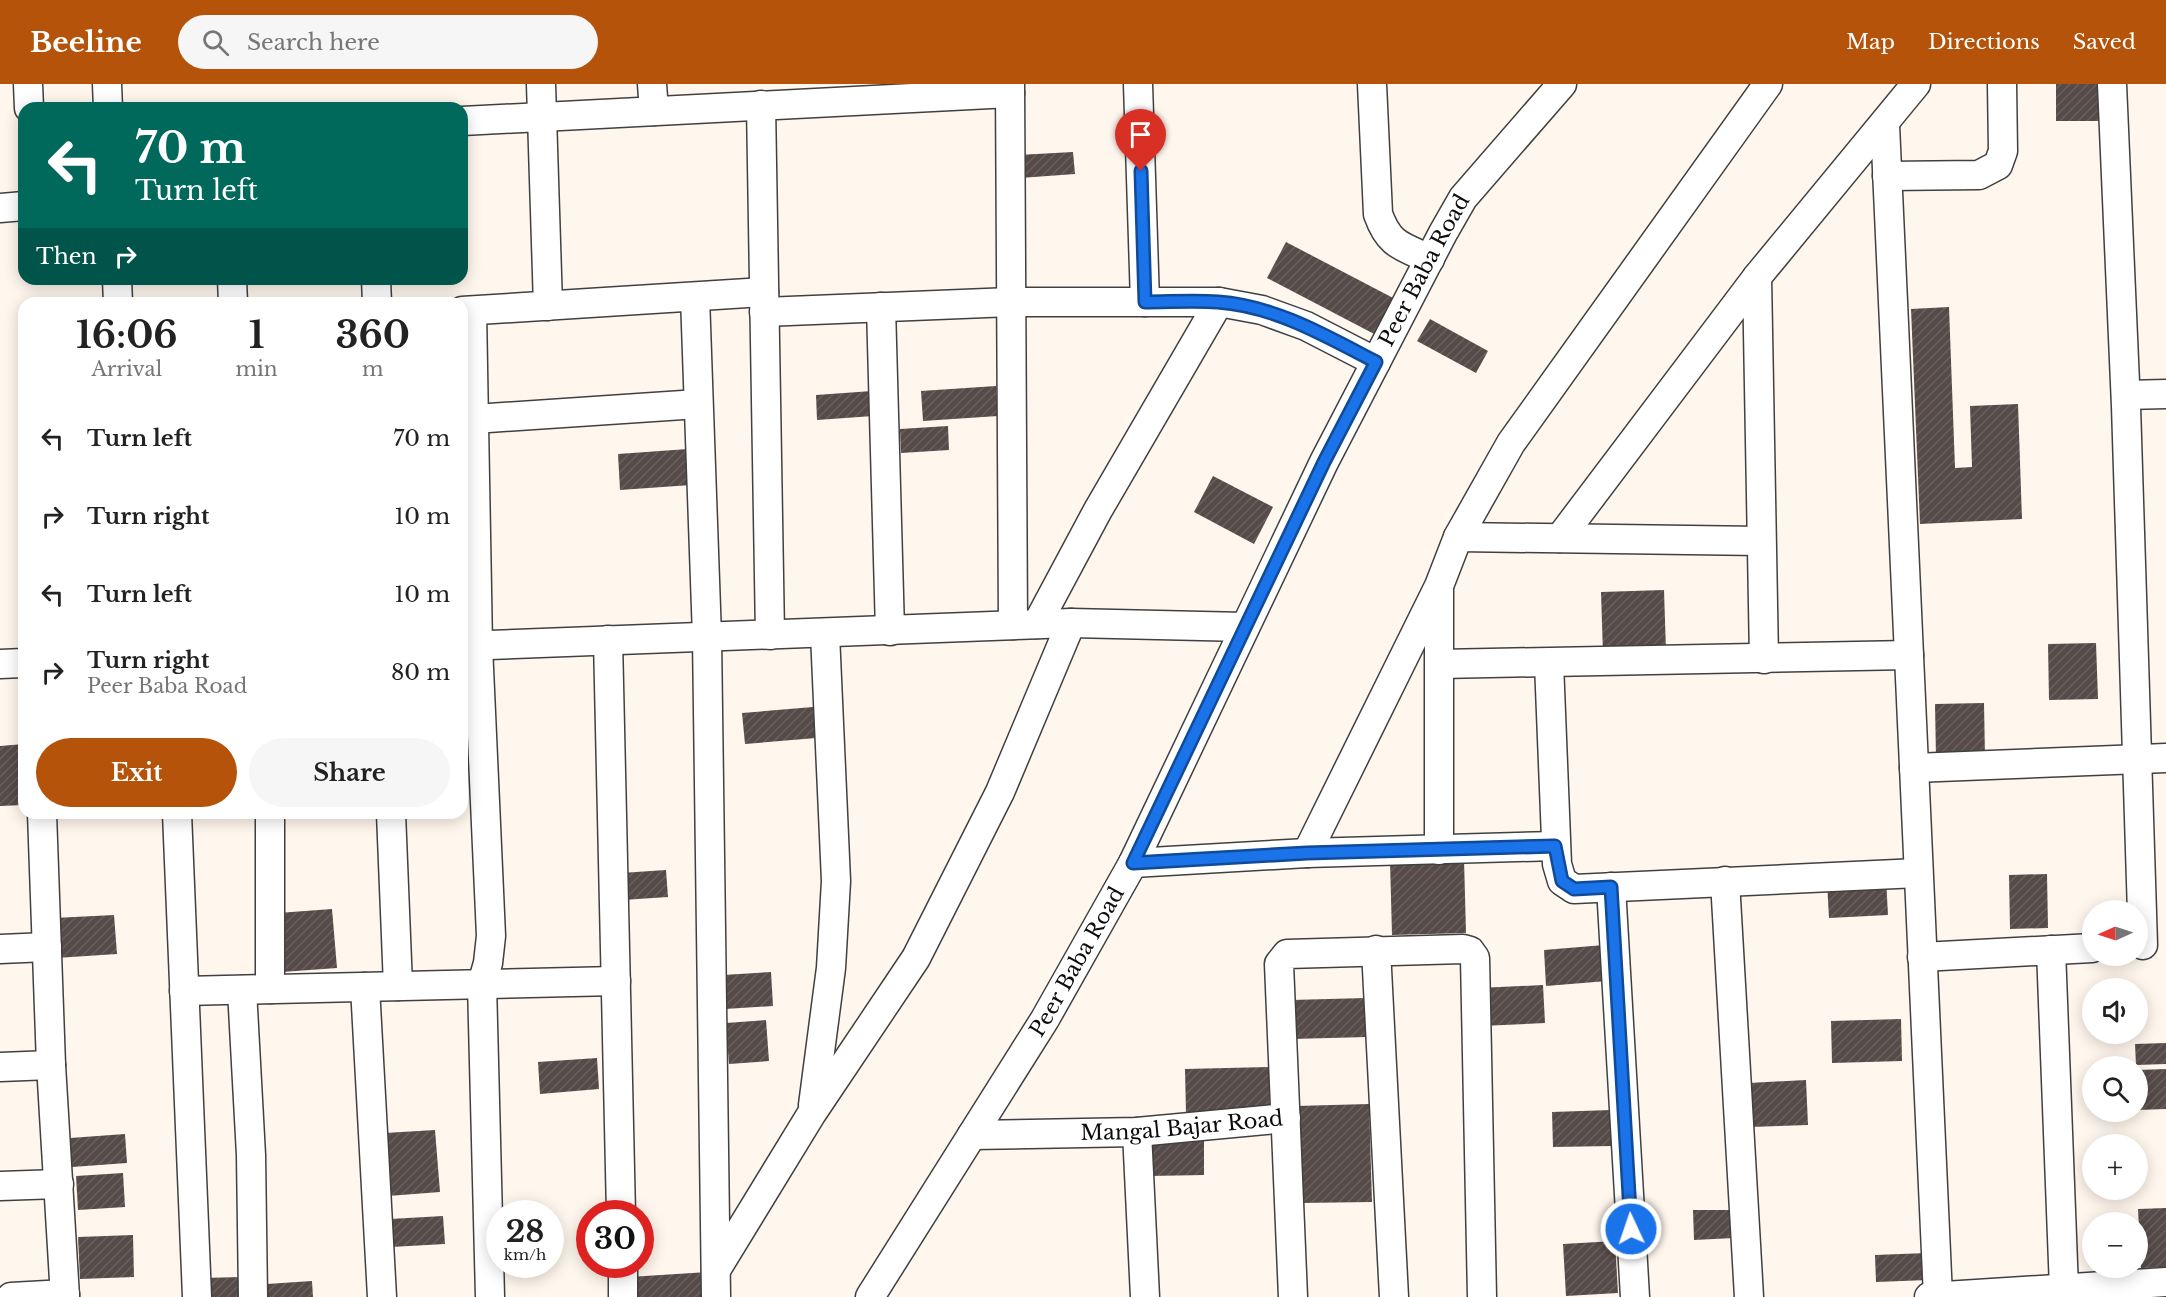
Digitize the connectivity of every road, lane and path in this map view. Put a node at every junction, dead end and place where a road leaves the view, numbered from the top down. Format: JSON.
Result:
{"nodes":[{"id":1,"x":28,"y":84,"type":"edge"},
{"id":2,"x":107,"y":84,"type":"edge"},
{"id":3,"x":541,"y":84,"type":"edge"},
{"id":4,"x":1138,"y":84,"type":"edge"},
{"id":5,"x":1372,"y":84,"type":"edge"},
{"id":6,"x":1562,"y":84,"type":"edge"},
{"id":7,"x":1768,"y":84,"type":"edge"},
{"id":8,"x":1916,"y":84,"type":"edge"},
{"id":9,"x":2002,"y":84,"type":"edge"},
{"id":10,"x":2112,"y":84,"type":"edge"},
{"id":11,"x":1010,"y":88,"type":"edge"},
{"id":12,"x":653,"y":97,"type":"edge"},
{"id":13,"x":29,"y":102,"type":"edge"},
{"id":14,"x":108,"y":102,"type":"edge"},
{"id":15,"x":761,"y":105,"type":"junction"},
{"id":16,"x":543,"y":117,"type":"junction"},
{"id":17,"x":468,"y":121,"type":"edge"},
{"id":18,"x":1885,"y":125,"type":"junction"},
{"id":19,"x":1887,"y":176,"type":"junction"},
{"id":20,"x":18,"y":206,"type":"edge"},
{"id":21,"x":0,"y":208,"type":"edge"},
{"id":22,"x":1430,"y":259,"type":"junction"},
{"id":23,"x":1757,"y":277,"type":"junction"},
{"id":24,"x":695,"y":297,"type":"junction"},
{"id":25,"x":764,"y":302,"type":"junction"},
{"id":26,"x":1011,"y":302,"type":"junction"},
{"id":27,"x":1145,"y":302,"type":"junction"},
{"id":28,"x":1219,"y":302,"type":"junction"},
{"id":29,"x":548,"y":306,"type":"junction"},
{"id":30,"x":881,"y":307,"type":"junction"},
{"id":31,"x":468,"y":311,"type":"edge"},
{"id":32,"x":468,"y":326,"type":"edge"},
{"id":33,"x":1376,"y":362,"type":"junction"},
{"id":34,"x":2166,"y":394,"type":"edge"},
{"id":35,"x":2126,"y":395,"type":"junction"},
{"id":36,"x":699,"y":404,"type":"junction"},
{"id":37,"x":474,"y":419,"type":"junction"},
{"id":38,"x":1458,"y":537,"type":"junction"},
{"id":39,"x":1560,"y":538,"type":"junction"},
{"id":40,"x":1761,"y":541,"type":"junction"},
{"id":41,"x":1439,"y":586,"type":"junction"},
{"id":42,"x":1071,"y":623,"type":"junction"},
{"id":43,"x":1025,"y":625,"type":"junction"},
{"id":44,"x":1245,"y":627,"type":"junction"},
{"id":45,"x":890,"y":631,"type":"junction"},
{"id":46,"x":825,"y":634,"type":"junction"},
{"id":47,"x":770,"y":635,"type":"junction"},
{"id":48,"x":707,"y":637,"type":"junction"},
{"id":49,"x":608,"y":640,"type":"junction"},
{"id":50,"x":470,"y":646,"type":"edge"},
{"id":51,"x":1909,"y":656,"type":"junction"},
{"id":52,"x":1764,"y":658,"type":"junction"},
{"id":53,"x":18,"y":663,"type":"edge"},
{"id":54,"x":1550,"y":663,"type":"junction"},
{"id":55,"x":0,"y":664,"type":"edge"},
{"id":56,"x":1440,"y":664,"type":"junction"},
{"id":57,"x":2166,"y":758,"type":"edge"},
{"id":58,"x":2137,"y":759,"type":"junction"},
{"id":59,"x":1914,"y":768,"type":"junction"},
{"id":60,"x":42,"y":819,"type":"edge"},
{"id":61,"x":177,"y":819,"type":"edge"},
{"id":62,"x":270,"y":819,"type":"edge"},
{"id":63,"x":391,"y":819,"type":"edge"},
{"id":64,"x":1555,"y":846,"type":"junction"},
{"id":65,"x":1439,"y":850,"type":"junction"},
{"id":66,"x":1307,"y":853,"type":"junction"},
{"id":67,"x":1133,"y":863,"type":"junction"},
{"id":68,"x":1918,"y":873,"type":"junction"},
{"id":69,"x":1725,"y":881,"type":"junction"},
{"id":70,"x":1611,"y":887,"type":"junction"},
{"id":71,"x":2149,"y":945,"type":"edge"},
{"id":72,"x":47,"y":947,"type":"junction"},
{"id":73,"x":2082,"y":948,"type":"edge"},
{"id":74,"x":0,"y":949,"type":"edge"},
{"id":75,"x":1376,"y":950,"type":"junction"},
{"id":76,"x":2051,"y":950,"type":"junction"},
{"id":77,"x":1922,"y":957,"type":"junction"},
{"id":78,"x":616,"y":981,"type":"junction"},
{"id":79,"x":482,"y":984,"type":"junction"},
{"id":80,"x":398,"y":986,"type":"junction"},
{"id":81,"x":365,"y":987,"type":"junction"},
{"id":82,"x":270,"y":989,"type":"junction"},
{"id":83,"x":242,"y":990,"type":"junction"},
{"id":84,"x":184,"y":991,"type":"junction"},
{"id":85,"x":51,"y":1065,"type":"junction"},
{"id":86,"x":0,"y":1067,"type":"edge"},
{"id":87,"x":812,"y":1113,"type":"junction"},
{"id":88,"x":1286,"y":1118,"type":"junction"},
{"id":89,"x":1137,"y":1132,"type":"junction"},
{"id":90,"x":972,"y":1135,"type":"junction"},
{"id":91,"x":59,"y":1184,"type":"junction"},
{"id":92,"x":0,"y":1186,"type":"edge"},
{"id":93,"x":621,"y":1200,"type":"edge"},
{"id":94,"x":622,"y":1278,"type":"edge"},
{"id":95,"x":2166,"y":1282,"type":"edge"},
{"id":96,"x":716,"y":1283,"type":"edge"},
{"id":97,"x":2064,"y":1289,"type":"junction"},
{"id":98,"x":2024,"y":1294,"type":"edge"},
{"id":99,"x":65,"y":1296,"type":"edge"},
{"id":100,"x":11,"y":1297,"type":"edge"},
{"id":101,"x":197,"y":1297,"type":"edge"},
{"id":102,"x":253,"y":1297,"type":"edge"},
{"id":103,"x":382,"y":1297,"type":"edge"},
{"id":104,"x":490,"y":1297,"type":"edge"},
{"id":105,"x":623,"y":1297,"type":"edge"},
{"id":106,"x":870,"y":1297,"type":"edge"},
{"id":107,"x":1145,"y":1297,"type":"edge"},
{"id":108,"x":1293,"y":1297,"type":"edge"},
{"id":109,"x":1395,"y":1297,"type":"edge"},
{"id":110,"x":1482,"y":1297,"type":"edge"},
{"id":111,"x":1635,"y":1297,"type":"edge"},
{"id":112,"x":1749,"y":1297,"type":"edge"},
{"id":113,"x":1929,"y":1297,"type":"edge"},
{"id":114,"x":1938,"y":1297,"type":"edge"}],
"edges":[{"from":1,"to":13,"type":"street"},
{"from":2,"to":14,"type":"street"},
{"from":3,"to":16,"type":"street"},
{"from":4,"to":27,"type":"street"},
{"from":5,"to":22,"type":"street"},
{"from":6,"to":22,"type":"street","name":"Peer Baba Road"},
{"from":7,"to":38,"type":"street"},
{"from":8,"to":18,"type":"street"},
{"from":9,"to":19,"type":"street"},
{"from":10,"to":35,"type":"street"},
{"from":11,"to":15,"type":"street"},
{"from":11,"to":26,"type":"street"},
{"from":12,"to":15,"type":"street"},
{"from":12,"to":16,"type":"street"},
{"from":15,"to":25,"type":"street"},
{"from":16,"to":17,"type":"street"},
{"from":16,"to":29,"type":"street"},
{"from":18,"to":19,"type":"street"},
{"from":18,"to":23,"type":"street"},
{"from":19,"to":51,"type":"street"},
{"from":20,"to":21,"type":"street"},
{"from":22,"to":33,"type":"street","name":"Peer Baba Road"},
{"from":23,"to":39,"type":"street"},
{"from":23,"to":40,"type":"street"},
{"from":24,"to":25,"type":"street"},
{"from":24,"to":29,"type":"street"},
{"from":24,"to":36,"type":"street"},
{"from":25,"to":30,"type":"street"},
{"from":25,"to":47,"type":"street"},
{"from":26,"to":27,"type":"street"},
{"from":26,"to":30,"type":"street"},
{"from":26,"to":43,"type":"street"},
{"from":27,"to":28,"type":"street"},
{"from":28,"to":33,"type":"street"},
{"from":28,"to":43,"type":"street"},
{"from":29,"to":31,"type":"street"},
{"from":30,"to":45,"type":"street"},
{"from":32,"to":37,"type":"street"},
{"from":33,"to":44,"type":"street","name":"Peer Baba Road"},
{"from":34,"to":35,"type":"street"},
{"from":35,"to":58,"type":"street"},
{"from":36,"to":37,"type":"street"},
{"from":36,"to":48,"type":"street"},
{"from":37,"to":50,"type":"street"},
{"from":38,"to":39,"type":"street"},
{"from":38,"to":41,"type":"street"},
{"from":39,"to":40,"type":"street"},
{"from":40,"to":52,"type":"street"},
{"from":41,"to":56,"type":"street"},
{"from":41,"to":66,"type":"street"},
{"from":42,"to":43,"type":"street"},
{"from":42,"to":44,"type":"street"},
{"from":42,"to":87,"type":"street"},
{"from":43,"to":45,"type":"street"},
{"from":44,"to":67,"type":"street","name":"Peer Baba Road"},
{"from":45,"to":46,"type":"street"},
{"from":46,"to":47,"type":"street"},
{"from":46,"to":87,"type":"street"},
{"from":47,"to":48,"type":"street"},
{"from":48,"to":49,"type":"street"},
{"from":48,"to":96,"type":"street"},
{"from":49,"to":50,"type":"street"},
{"from":49,"to":78,"type":"street"},
{"from":50,"to":79,"type":"street"},
{"from":51,"to":52,"type":"street"},
{"from":51,"to":59,"type":"street"},
{"from":52,"to":54,"type":"street"},
{"from":53,"to":55,"type":"street"},
{"from":54,"to":56,"type":"street"},
{"from":54,"to":64,"type":"street"},
{"from":56,"to":65,"type":"street"},
{"from":57,"to":58,"type":"street"},
{"from":58,"to":59,"type":"street"},
{"from":58,"to":71,"type":"street"},
{"from":59,"to":68,"type":"street"},
{"from":60,"to":72,"type":"street"},
{"from":61,"to":84,"type":"street"},
{"from":62,"to":82,"type":"street"},
{"from":63,"to":80,"type":"street"},
{"from":64,"to":65,"type":"street"},
{"from":64,"to":70,"type":"street"},
{"from":65,"to":66,"type":"street"},
{"from":66,"to":67,"type":"street"},
{"from":67,"to":90,"type":"street","name":"Peer Baba Road"},
{"from":68,"to":69,"type":"street"},
{"from":68,"to":77,"type":"street"},
{"from":69,"to":70,"type":"street"},
{"from":69,"to":112,"type":"street"},
{"from":70,"to":111,"type":"street"},
{"from":72,"to":74,"type":"street"},
{"from":72,"to":85,"type":"street"},
{"from":73,"to":76,"type":"street"},
{"from":75,"to":88,"type":"street"},
{"from":75,"to":109,"type":"street"},
{"from":75,"to":110,"type":"street"},
{"from":76,"to":77,"type":"street"},
{"from":76,"to":97,"type":"street"},
{"from":77,"to":114,"type":"street"},
{"from":78,"to":79,"type":"street"},
{"from":78,"to":93,"type":"street"},
{"from":79,"to":80,"type":"street"},
{"from":79,"to":104,"type":"street"},
{"from":80,"to":81,"type":"street"},
{"from":81,"to":82,"type":"street"},
{"from":81,"to":103,"type":"street"},
{"from":82,"to":83,"type":"street"},
{"from":83,"to":84,"type":"street"},
{"from":83,"to":102,"type":"street"},
{"from":84,"to":101,"type":"street"},
{"from":85,"to":86,"type":"street"},
{"from":85,"to":91,"type":"street"},
{"from":87,"to":96,"type":"street"},
{"from":88,"to":89,"type":"street","name":"Mangal Bajar Road"},
{"from":88,"to":108,"type":"street","name":"Mangal Bajar Road"},
{"from":89,"to":90,"type":"street","name":"Mangal Bajar Road"},
{"from":89,"to":107,"type":"street"},
{"from":90,"to":106,"type":"street","name":"Peer Baba Road"},
{"from":91,"to":92,"type":"street"},
{"from":91,"to":99,"type":"street"},
{"from":94,"to":105,"type":"street"},
{"from":95,"to":97,"type":"street"},
{"from":97,"to":98,"type":"street"},
{"from":98,"to":114,"type":"street"},
{"from":99,"to":100,"type":"street"},
{"from":113,"to":114,"type":"street"}]}
